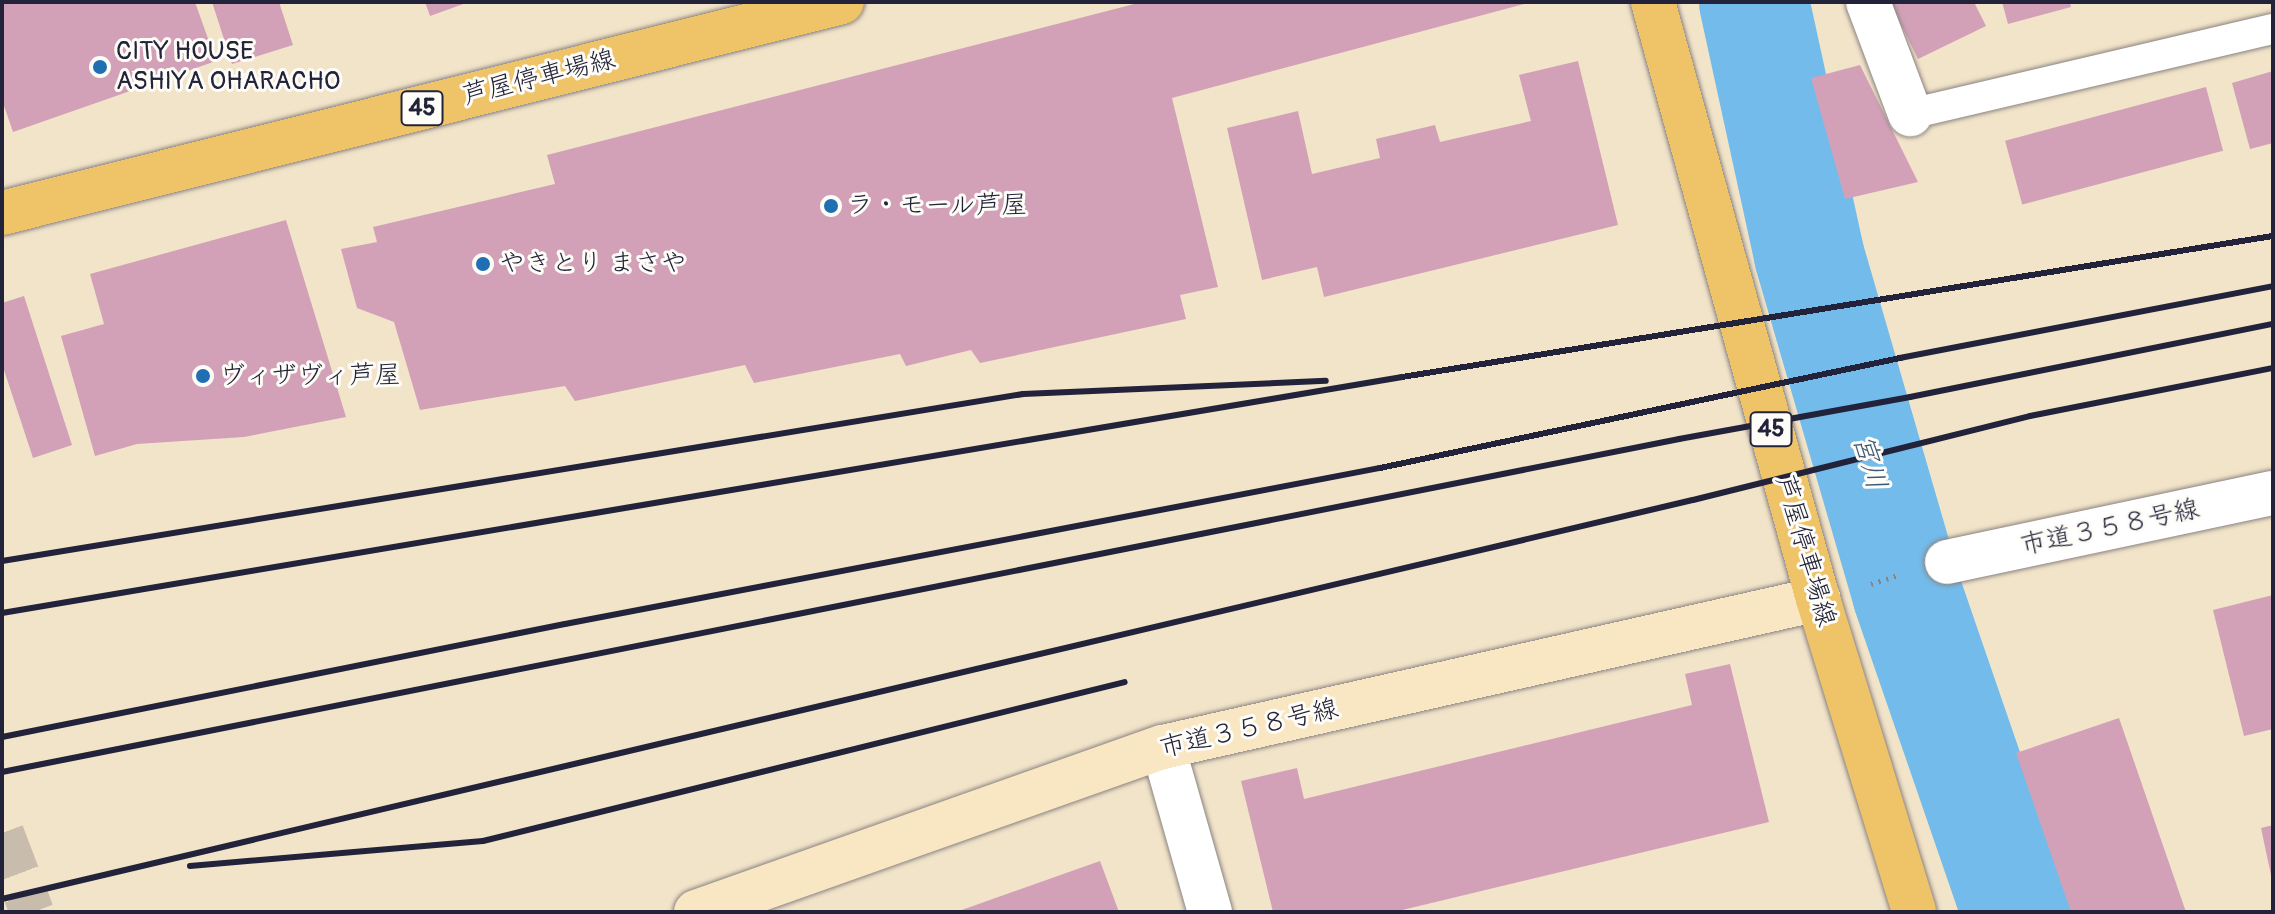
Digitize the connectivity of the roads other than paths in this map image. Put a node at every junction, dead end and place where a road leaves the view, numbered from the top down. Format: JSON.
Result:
{"nodes":[{"id":1,"x":842,"y":2,"type":"edge"},
{"id":2,"x":1653,"y":2,"type":"edge"},
{"id":3,"x":1868,"y":2,"type":"edge"},
{"id":4,"x":2273,"y":29,"type":"edge"},
{"id":5,"x":1910,"y":114,"type":"joint"},
{"id":6,"x":2,"y":213,"type":"edge"},
{"id":7,"x":2273,"y":493,"type":"edge"},
{"id":8,"x":1947,"y":562,"type":"dead end"},
{"id":9,"x":1818,"y":599,"type":"junction"},
{"id":10,"x":1163,"y":747,"type":"junction"},
{"id":11,"x":696,"y":912,"type":"edge"},
{"id":12,"x":1210,"y":912,"type":"edge"},
{"id":13,"x":1914,"y":912,"type":"edge"}],
"edges":[{"from":1,"to":6,"type":"main road","name":"芦屋停車場線","number":"45"},
{"from":2,"to":9,"type":"main road","name":"芦屋停車場線","number":"45"},
{"from":3,"to":5,"type":"street"},
{"from":4,"to":5,"type":"lane"},
{"from":7,"to":8,"type":"street","name":"市道３５８号線"},
{"from":9,"to":10,"type":"street","name":"市道３５８号線"},
{"from":9,"to":13,"type":"main road","name":"芦屋停車場線","number":"45"},
{"from":10,"to":11,"type":"street","name":"市道３５８号線"},
{"from":10,"to":12,"type":"street"}]}
